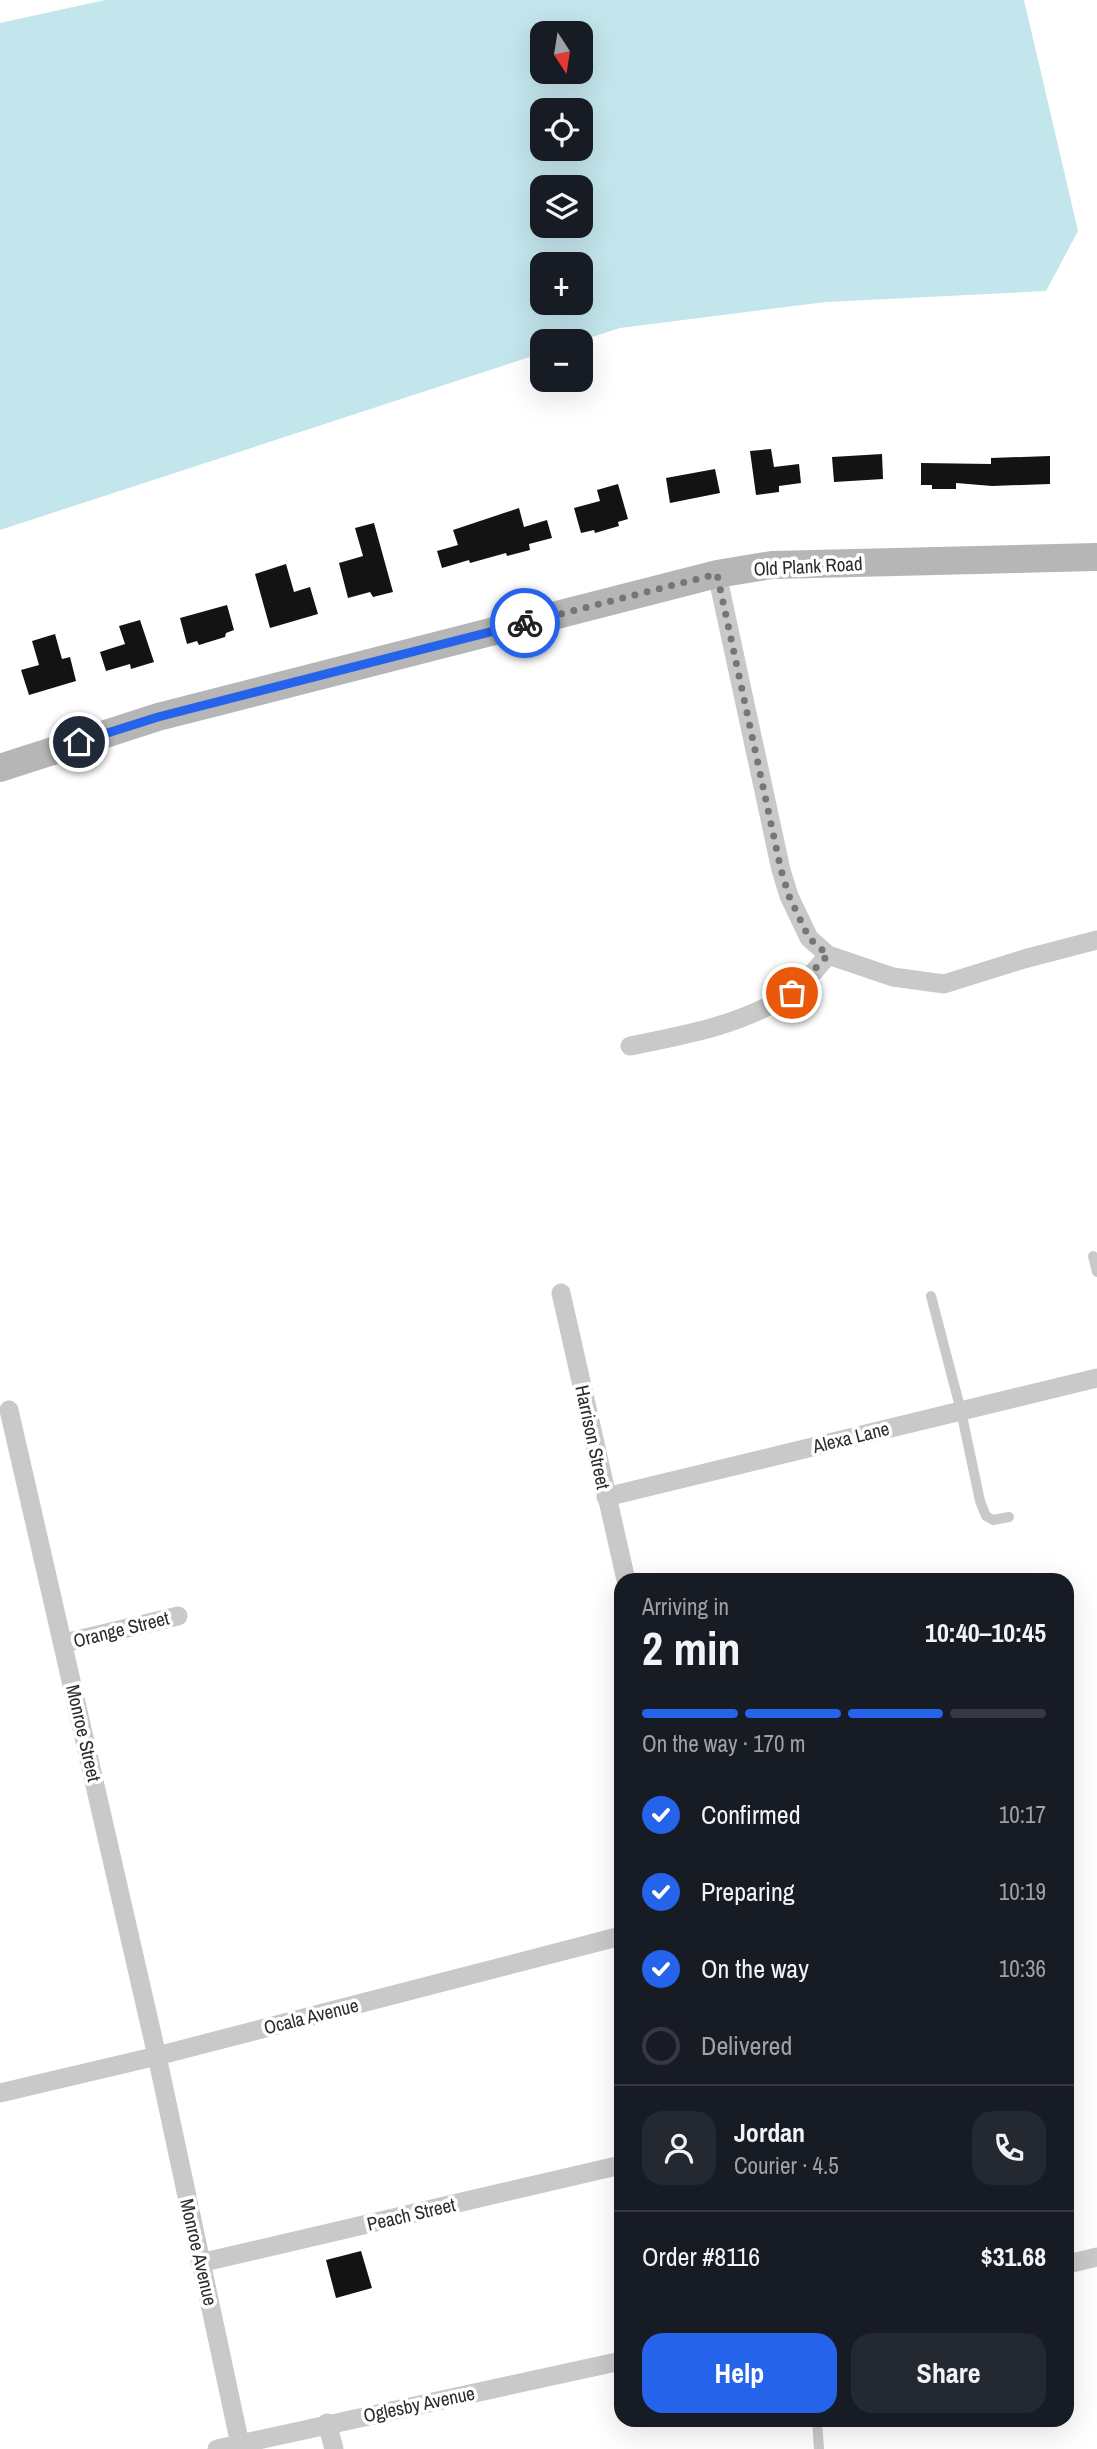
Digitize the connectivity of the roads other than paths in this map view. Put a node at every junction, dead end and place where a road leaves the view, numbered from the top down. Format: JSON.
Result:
{"nodes":[{"id":1,"x":1097,"y":556,"type":"edge"},
{"id":2,"x":717,"y":574,"type":"junction"},
{"id":3,"x":0,"y":768,"type":"edge"},
{"id":4,"x":1097,"y":940,"type":"edge"},
{"id":5,"x":828,"y":955,"type":"junction"},
{"id":6,"x":630,"y":1046,"type":"dead end"},
{"id":7,"x":1093,"y":1256,"type":"dead end"},
{"id":8,"x":1097,"y":1272,"type":"edge"},
{"id":9,"x":561,"y":1293,"type":"dead end"},
{"id":10,"x":931,"y":1296,"type":"dead end"},
{"id":11,"x":1097,"y":1378,"type":"edge"},
{"id":12,"x":9,"y":1410,"type":"dead end"},
{"id":13,"x":961,"y":1411,"type":"junction"},
{"id":14,"x":606,"y":1497,"type":"junction"},
{"id":15,"x":1009,"y":1517,"type":"dead end"},
{"id":16,"x":624,"y":1573,"type":"edge"},
{"id":17,"x":178,"y":1616,"type":"dead end"},
{"id":18,"x":64,"y":1643,"type":"junction"},
{"id":19,"x":614,"y":1938,"type":"edge"},
{"id":20,"x":156,"y":2056,"type":"junction"},
{"id":21,"x":0,"y":2093,"type":"edge"},
{"id":22,"x":614,"y":2167,"type":"edge"},
{"id":23,"x":1097,"y":2257,"type":"edge"},
{"id":24,"x":200,"y":2263,"type":"junction"},
{"id":25,"x":1074,"y":2263,"type":"edge"},
{"id":26,"x":614,"y":2362,"type":"edge"},
{"id":27,"x":327,"y":2423,"type":"junction"},
{"id":28,"x":817,"y":2427,"type":"edge"},
{"id":29,"x":240,"y":2446,"type":"edge"},
{"id":30,"x":217,"y":2449,"type":"edge"},
{"id":31,"x":334,"y":2449,"type":"edge"},
{"id":32,"x":819,"y":2449,"type":"edge"}],
"edges":[{"from":1,"to":2,"type":"street","name":"Old Plank Road"},
{"from":2,"to":3,"type":"street","name":"Old Plank Road"},
{"from":2,"to":5,"type":"street"},
{"from":4,"to":5,"type":"street"},
{"from":5,"to":6,"type":"street"},
{"from":7,"to":8,"type":"lane"},
{"from":9,"to":14,"type":"street","name":"Harrison Street"},
{"from":10,"to":13,"type":"lane"},
{"from":11,"to":13,"type":"street","name":"Alexa Lane"},
{"from":12,"to":18,"type":"street","name":"Monroe Street"},
{"from":13,"to":14,"type":"street","name":"Alexa Lane"},
{"from":13,"to":15,"type":"lane"},
{"from":14,"to":16,"type":"street","name":"Harrison Street"},
{"from":17,"to":18,"type":"street","name":"Orange Street"},
{"from":18,"to":20,"type":"street","name":"Monroe Street"},
{"from":19,"to":20,"type":"street","name":"Ocala Avenue"},
{"from":20,"to":21,"type":"street","name":"Ocala Avenue"},
{"from":20,"to":24,"type":"street","name":"Monroe Avenue"},
{"from":22,"to":24,"type":"street","name":"Peach Street"},
{"from":23,"to":25,"type":"street"},
{"from":24,"to":29,"type":"street","name":"Monroe Avenue"},
{"from":26,"to":27,"type":"street","name":"Oglesby Avenue"},
{"from":27,"to":29,"type":"street","name":"Oglesby Avenue"},
{"from":27,"to":31,"type":"street"},
{"from":28,"to":32,"type":"lane"},
{"from":29,"to":30,"type":"street","name":"Oglesby Avenue"}]}
